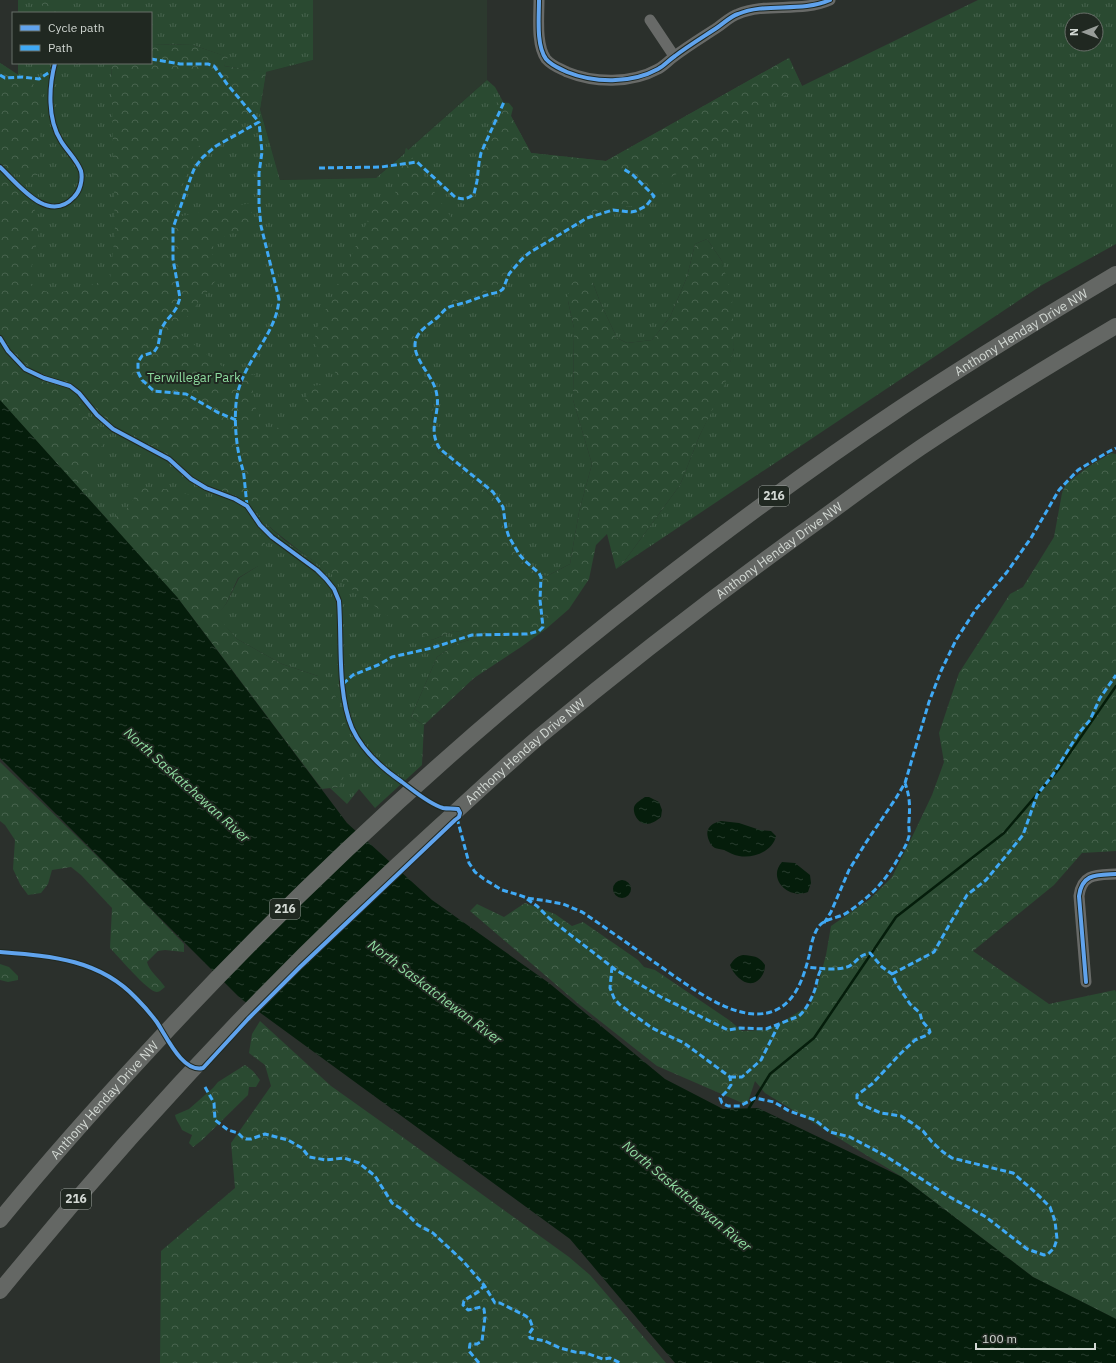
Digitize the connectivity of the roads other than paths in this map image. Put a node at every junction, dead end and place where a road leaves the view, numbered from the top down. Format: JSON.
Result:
{"nodes":[{"id":1,"x":539,"y":0,"type":"edge"},
{"id":2,"x":830,"y":0,"type":"edge"},
{"id":3,"x":759,"y":5,"type":"edge"},
{"id":4,"x":650,"y":20,"type":"dead end"},
{"id":5,"x":674,"y":56,"type":"junction"},
{"id":6,"x":1116,"y":274,"type":"edge"},
{"id":7,"x":1116,"y":326,"type":"edge"},
{"id":8,"x":1116,"y":874,"type":"edge"},
{"id":9,"x":1086,"y":982,"type":"dead end"},
{"id":10,"x":0,"y":1220,"type":"edge"},
{"id":11,"x":0,"y":1291,"type":"edge"}],
"edges":[{"from":1,"to":5,"type":"street"},
{"from":2,"to":3,"type":"street"},
{"from":3,"to":5,"type":"street"},
{"from":4,"to":5,"type":"street"},
{"from":6,"to":10,"type":"highway","name":"Anthony Henday Drive NW","number":"216"},
{"from":7,"to":11,"type":"highway","name":"Anthony Henday Drive NW","number":"216"},
{"from":8,"to":9,"type":"street"}]}
